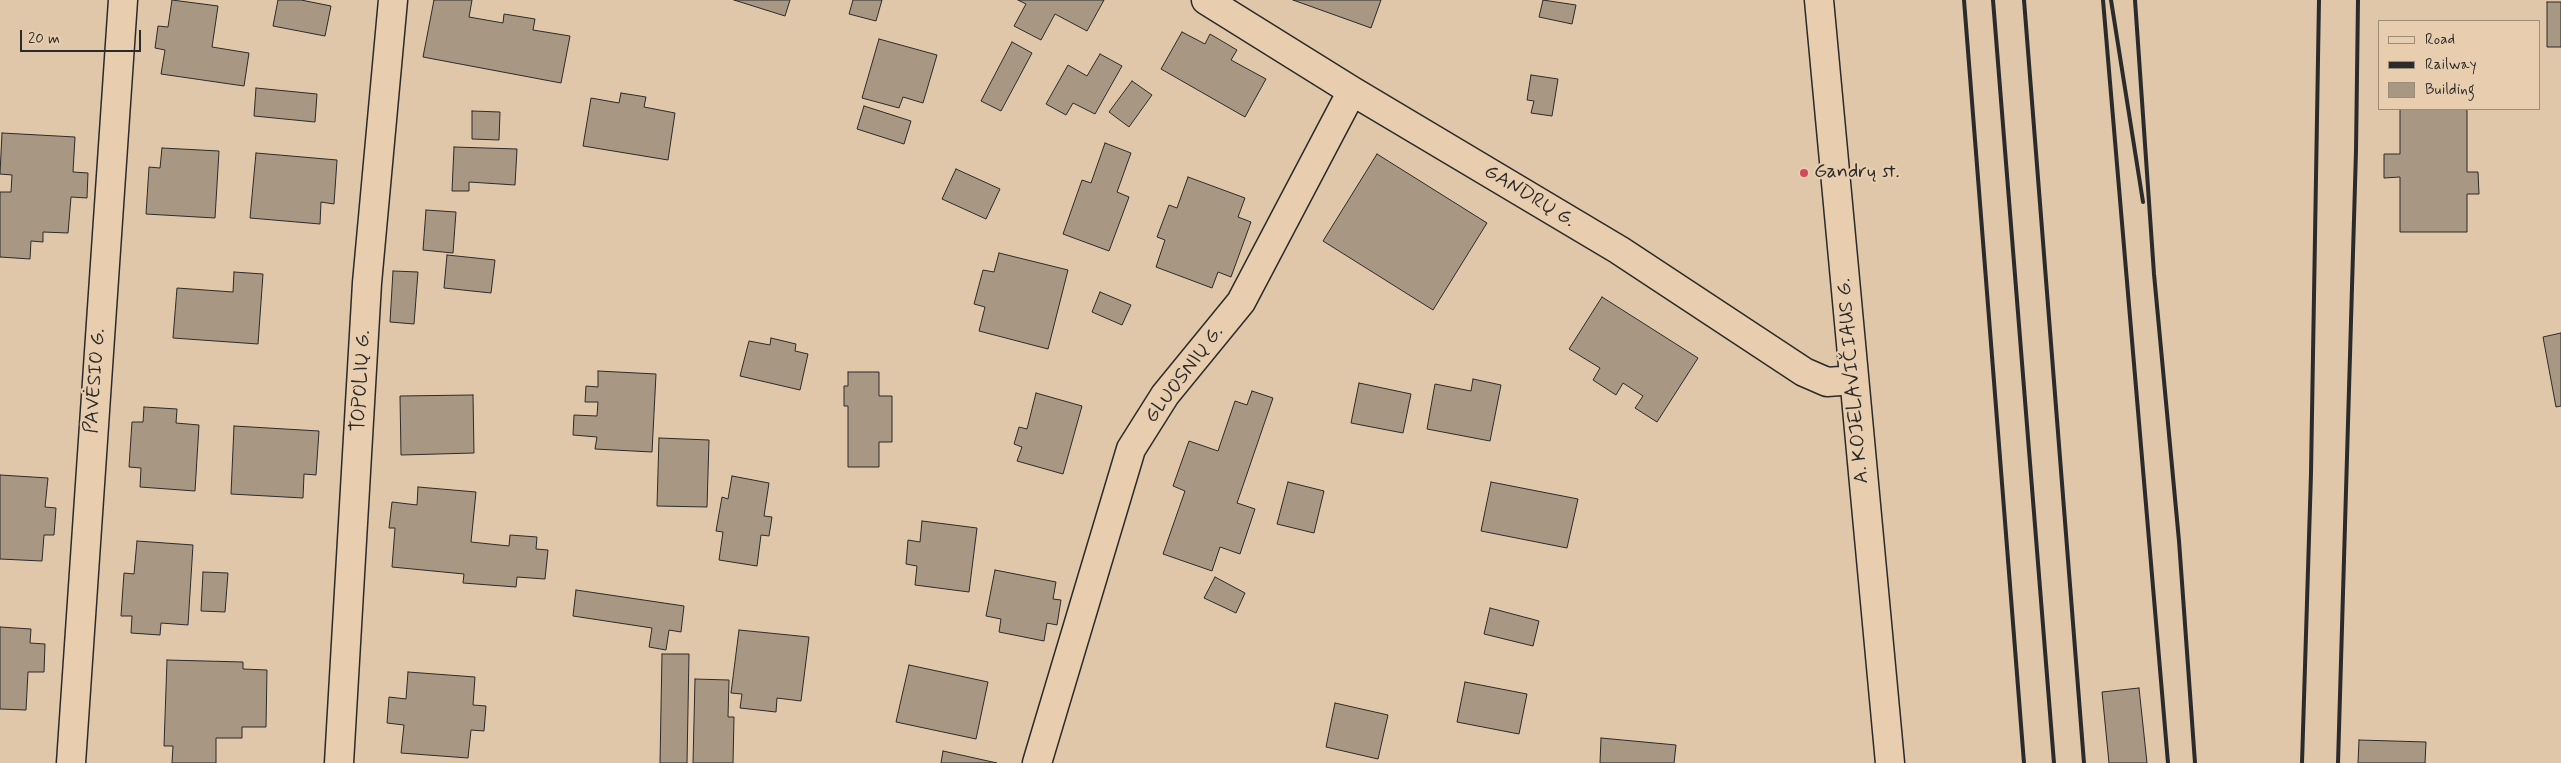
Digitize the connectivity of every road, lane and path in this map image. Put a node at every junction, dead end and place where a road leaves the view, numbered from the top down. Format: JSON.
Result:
{"nodes":[{"id":1,"x":123,"y":0,"type":"edge"},
{"id":2,"x":393,"y":0,"type":"edge"},
{"id":3,"x":1206,"y":0,"type":"edge"},
{"id":4,"x":1819,"y":0,"type":"edge"},
{"id":5,"x":1352,"y":91,"type":"junction"},
{"id":6,"x":1854,"y":380,"type":"junction"},
{"id":7,"x":70,"y":763,"type":"edge"},
{"id":8,"x":339,"y":763,"type":"edge"},
{"id":9,"x":1037,"y":763,"type":"edge"},
{"id":10,"x":1890,"y":763,"type":"edge"}],
"edges":[{"from":1,"to":7,"type":"street","name":"PAVĖSIO G."},
{"from":2,"to":8,"type":"street","name":"TOPOLIŲ G."},
{"from":3,"to":5,"type":"street","name":"GANDRŲ G."},
{"from":4,"to":6,"type":"street","name":"A. KOJELAVIČIAUS G."},
{"from":5,"to":6,"type":"street","name":"GANDRŲ G."},
{"from":5,"to":9,"type":"street","name":"GLUOSNIŲ G."},
{"from":6,"to":10,"type":"street","name":"A. KOJELAVIČIAUS G."}]}
